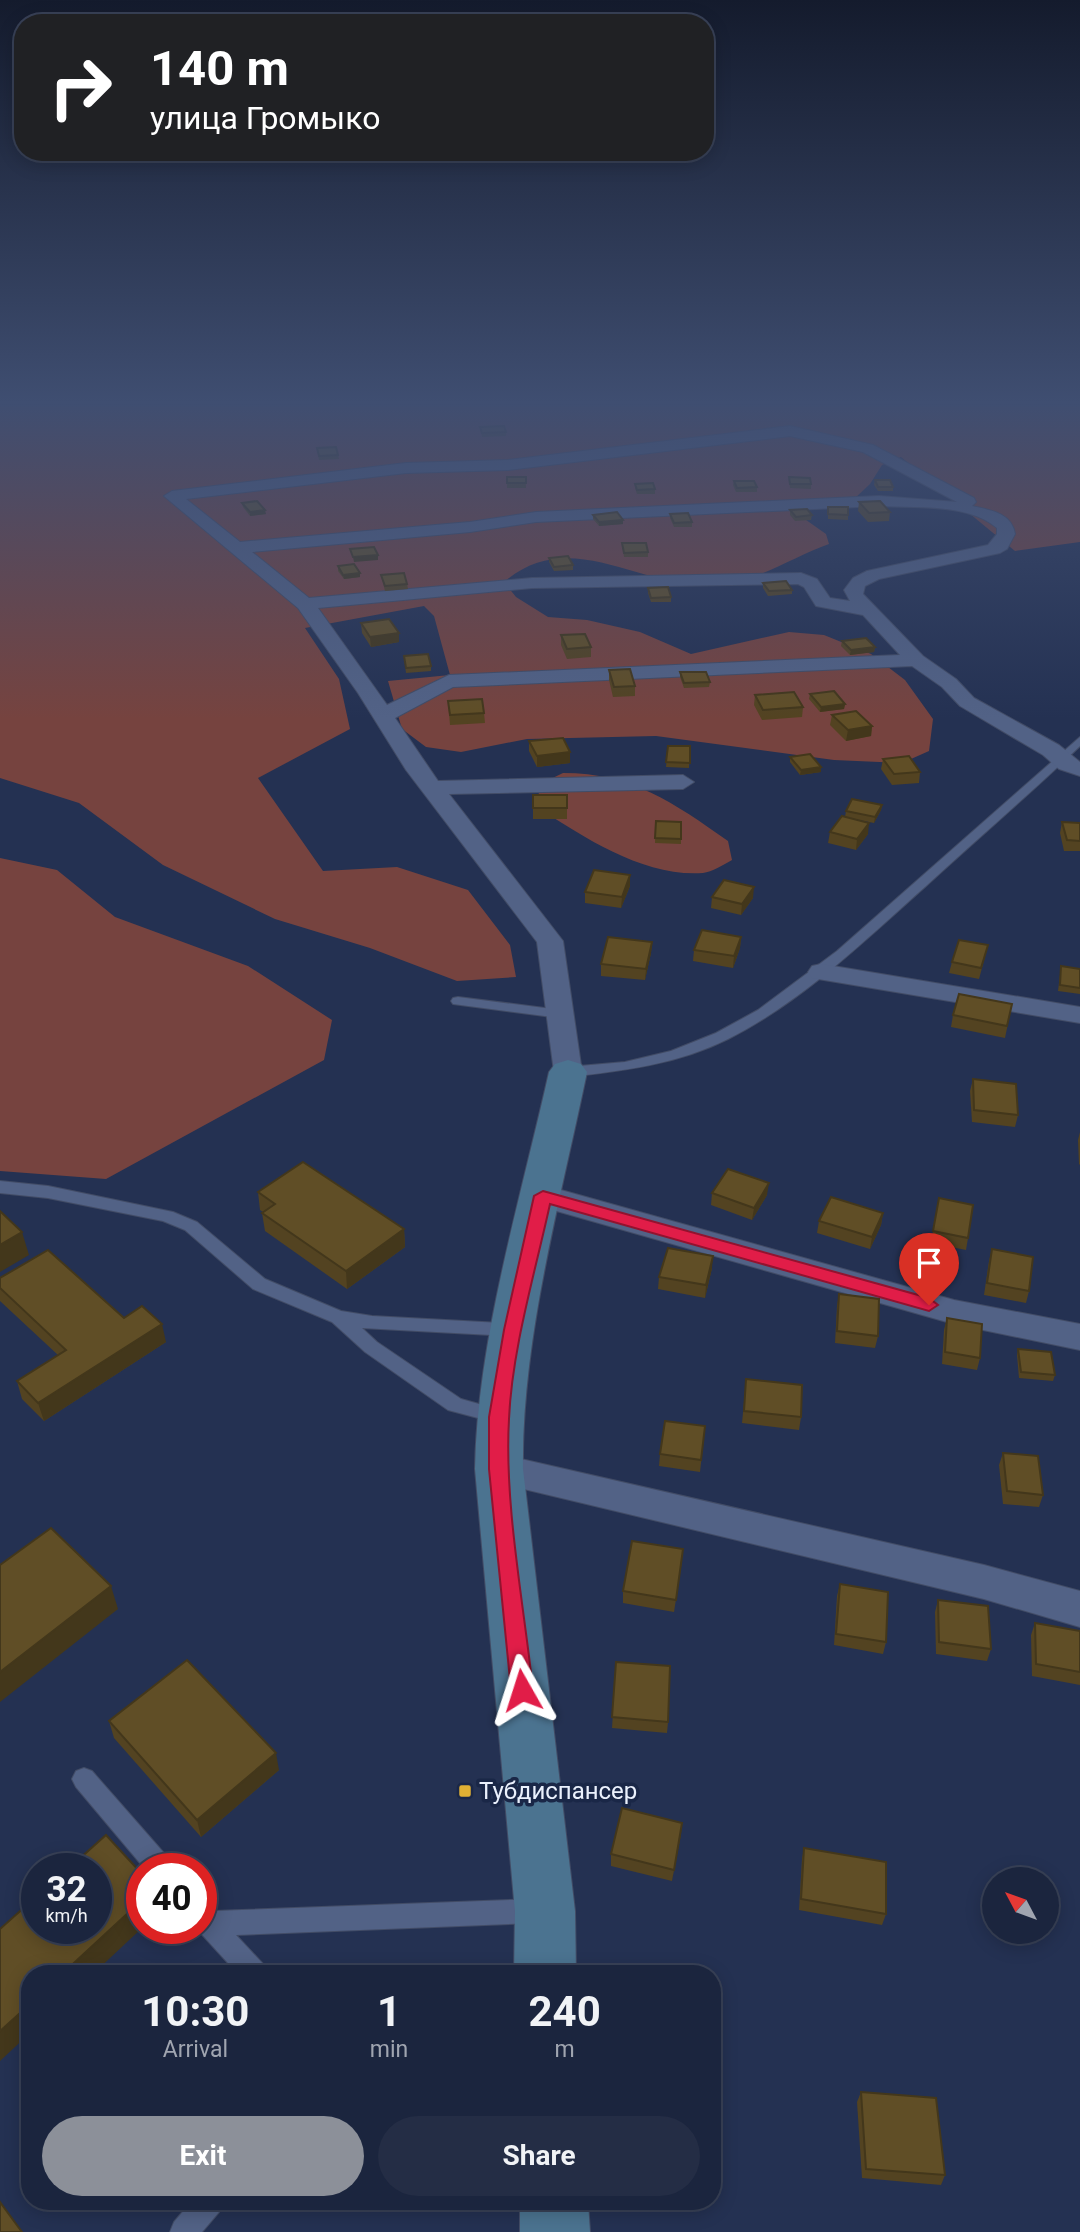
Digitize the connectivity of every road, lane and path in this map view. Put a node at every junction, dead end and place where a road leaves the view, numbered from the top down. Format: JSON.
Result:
{"nodes":[{"id":1,"x":189,"y":510,"type":"edge"},
{"id":2,"x":683,"y":510,"type":"edge"},
{"id":3,"x":968,"y":510,"type":"edge"},
{"id":4,"x":982,"y":510,"type":"edge"},
{"id":5,"x":993,"y":516,"type":"junction"},
{"id":6,"x":235,"y":548,"type":"junction"},
{"id":7,"x":305,"y":604,"type":"junction"},
{"id":8,"x":870,"y":611,"type":"junction"},
{"id":9,"x":916,"y":660,"type":"junction"},
{"id":10,"x":383,"y":716,"type":"junction"},
{"id":11,"x":1080,"y":740,"type":"edge"},
{"id":12,"x":1059,"y":760,"type":"junction"},
{"id":13,"x":1080,"y":769,"type":"edge"},
{"id":14,"x":683,"y":782,"type":"dead end"},
{"id":15,"x":432,"y":789,"type":"junction"},
{"id":16,"x":821,"y":972,"type":"junction"},
{"id":17,"x":458,"y":1001,"type":"dead end"},
{"id":18,"x":560,"y":1014,"type":"junction"},
{"id":19,"x":1080,"y":1015,"type":"edge"},
{"id":20,"x":568,"y":1072,"type":"junction"},
{"id":21,"x":0,"y":1187,"type":"edge"},
{"id":22,"x":543,"y":1196,"type":"junction"},
{"id":23,"x":338,"y":1317,"type":"junction"},
{"id":24,"x":513,"y":1330,"type":"junction"},
{"id":25,"x":1080,"y":1337,"type":"edge"},
{"id":26,"x":499,"y":1417,"type":"junction"},
{"id":27,"x":499,"y":1469,"type":"junction"},
{"id":28,"x":1080,"y":1608,"type":"edge"},
{"id":29,"x":84,"y":1779,"type":"dead end"},
{"id":30,"x":147,"y":1853,"type":"edge"},
{"id":31,"x":545,"y":1911,"type":"junction"},
{"id":32,"x":217,"y":1920,"type":"edge"},
{"id":33,"x":217,"y":1933,"type":"edge"},
{"id":34,"x":248,"y":1965,"type":"edge"},
{"id":35,"x":545,"y":1965,"type":"edge"},
{"id":36,"x":202,"y":2210,"type":"edge"},
{"id":37,"x":554,"y":2210,"type":"edge"},
{"id":38,"x":184,"y":2232,"type":"edge"},
{"id":39,"x":555,"y":2232,"type":"edge"}],
"edges":[{"from":1,"to":6,"type":"street"},
{"from":2,"to":6,"type":"street"},
{"from":3,"to":5,"type":"street"},
{"from":4,"to":5,"type":"street"},
{"from":5,"to":8,"type":"street"},
{"from":6,"to":7,"type":"street"},
{"from":7,"to":8,"type":"street"},
{"from":7,"to":10,"type":"street"},
{"from":8,"to":9,"type":"street"},
{"from":9,"to":10,"type":"street"},
{"from":9,"to":12,"type":"street"},
{"from":10,"to":15,"type":"street"},
{"from":11,"to":12,"type":"lane"},
{"from":12,"to":13,"type":"street"},
{"from":12,"to":16,"type":"lane"},
{"from":14,"to":15,"type":"street"},
{"from":15,"to":18,"type":"street"},
{"from":16,"to":19,"type":"street"},
{"from":16,"to":20,"type":"lane"},
{"from":17,"to":18,"type":"lane"},
{"from":18,"to":20,"type":"street"},
{"from":20,"to":22,"type":"street"},
{"from":21,"to":23,"type":"lane"},
{"from":22,"to":24,"type":"street"},
{"from":22,"to":25,"type":"street"},
{"from":23,"to":24,"type":"lane"},
{"from":23,"to":26,"type":"lane"},
{"from":24,"to":26,"type":"street"},
{"from":26,"to":27,"type":"street"},
{"from":27,"to":28,"type":"street"},
{"from":27,"to":31,"type":"street"},
{"from":29,"to":30,"type":"lane"},
{"from":31,"to":32,"type":"lane"},
{"from":31,"to":35,"type":"street"},
{"from":33,"to":34,"type":"lane"},
{"from":36,"to":38,"type":"lane"},
{"from":37,"to":39,"type":"street"}]}
